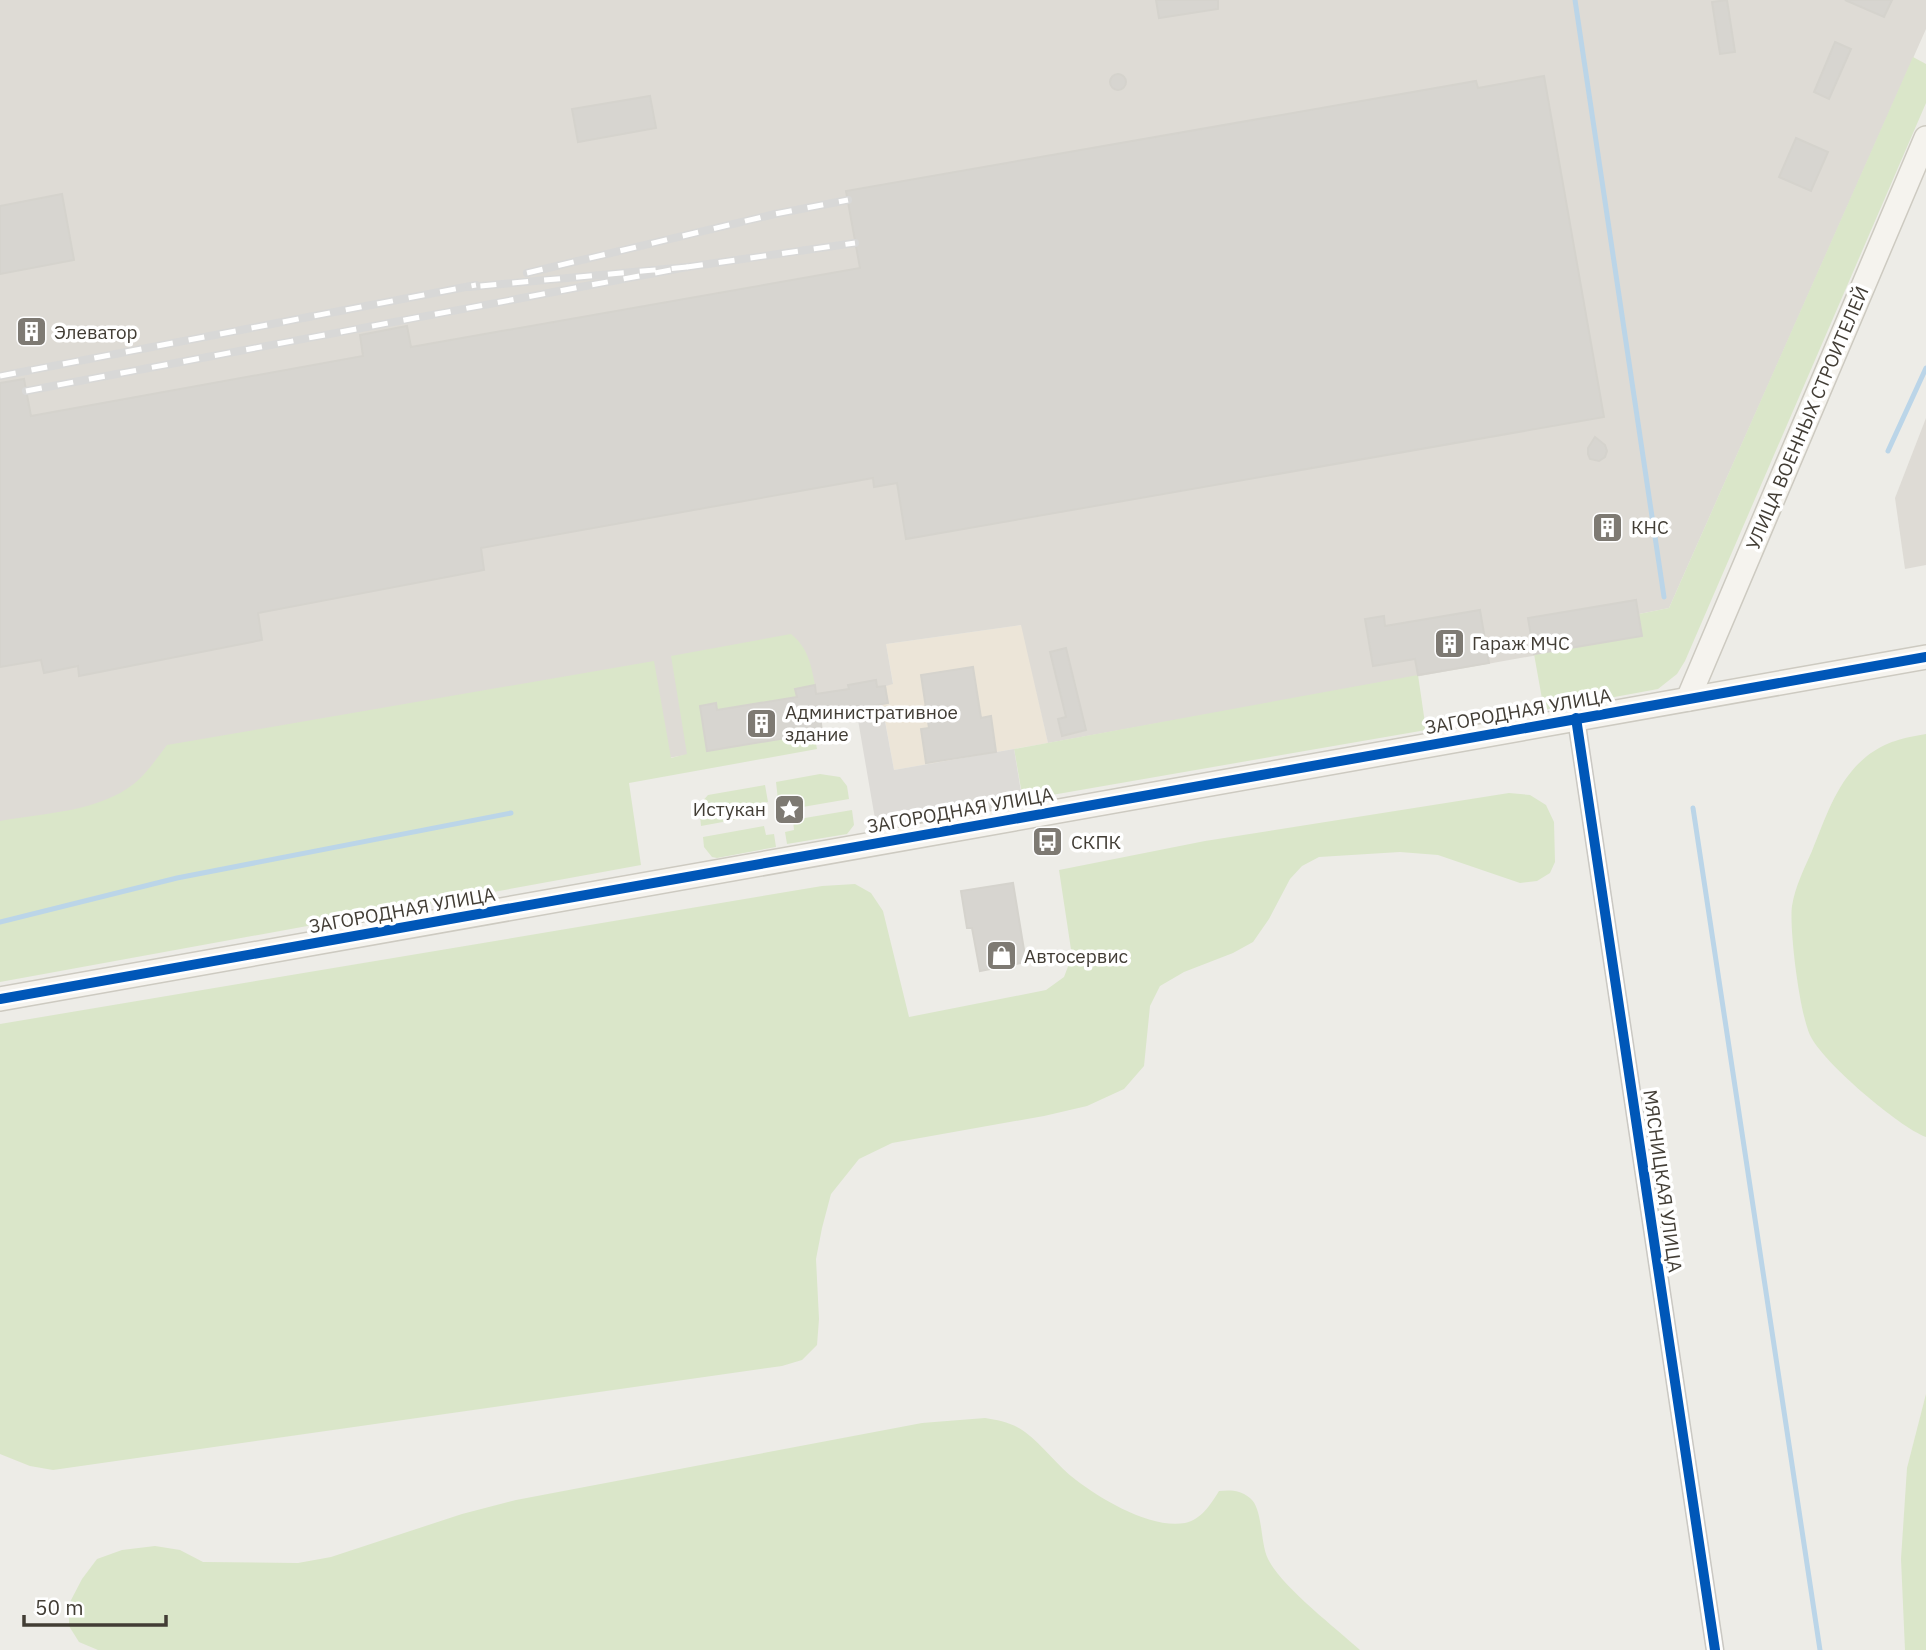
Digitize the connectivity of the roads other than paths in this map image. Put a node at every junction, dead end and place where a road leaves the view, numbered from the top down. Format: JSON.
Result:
{"nodes":[{"id":1,"x":1926,"y":138,"type":"edge"},
{"id":2,"x":1926,"y":657,"type":"edge"},
{"id":3,"x":1688,"y":699,"type":"junction"},
{"id":4,"x":1576,"y":718,"type":"junction"},
{"id":5,"x":0,"y":999,"type":"edge"},
{"id":6,"x":1715,"y":1650,"type":"edge"}],
"edges":[{"from":1,"to":3,"type":"street","name":"УЛИЦА ВОЕННЫХ СТРОИТЕЛЕЙ"},
{"from":2,"to":3,"type":"street","name":"ЗАГОРОДНАЯ УЛИЦА"},
{"from":3,"to":4,"type":"street","name":"ЗАГОРОДНАЯ УЛИЦА"},
{"from":4,"to":5,"type":"street","name":"ЗАГОРОДНАЯ УЛИЦА"},
{"from":4,"to":6,"type":"street","name":"МЯСНИЦКАЯ УЛИЦА"}]}
